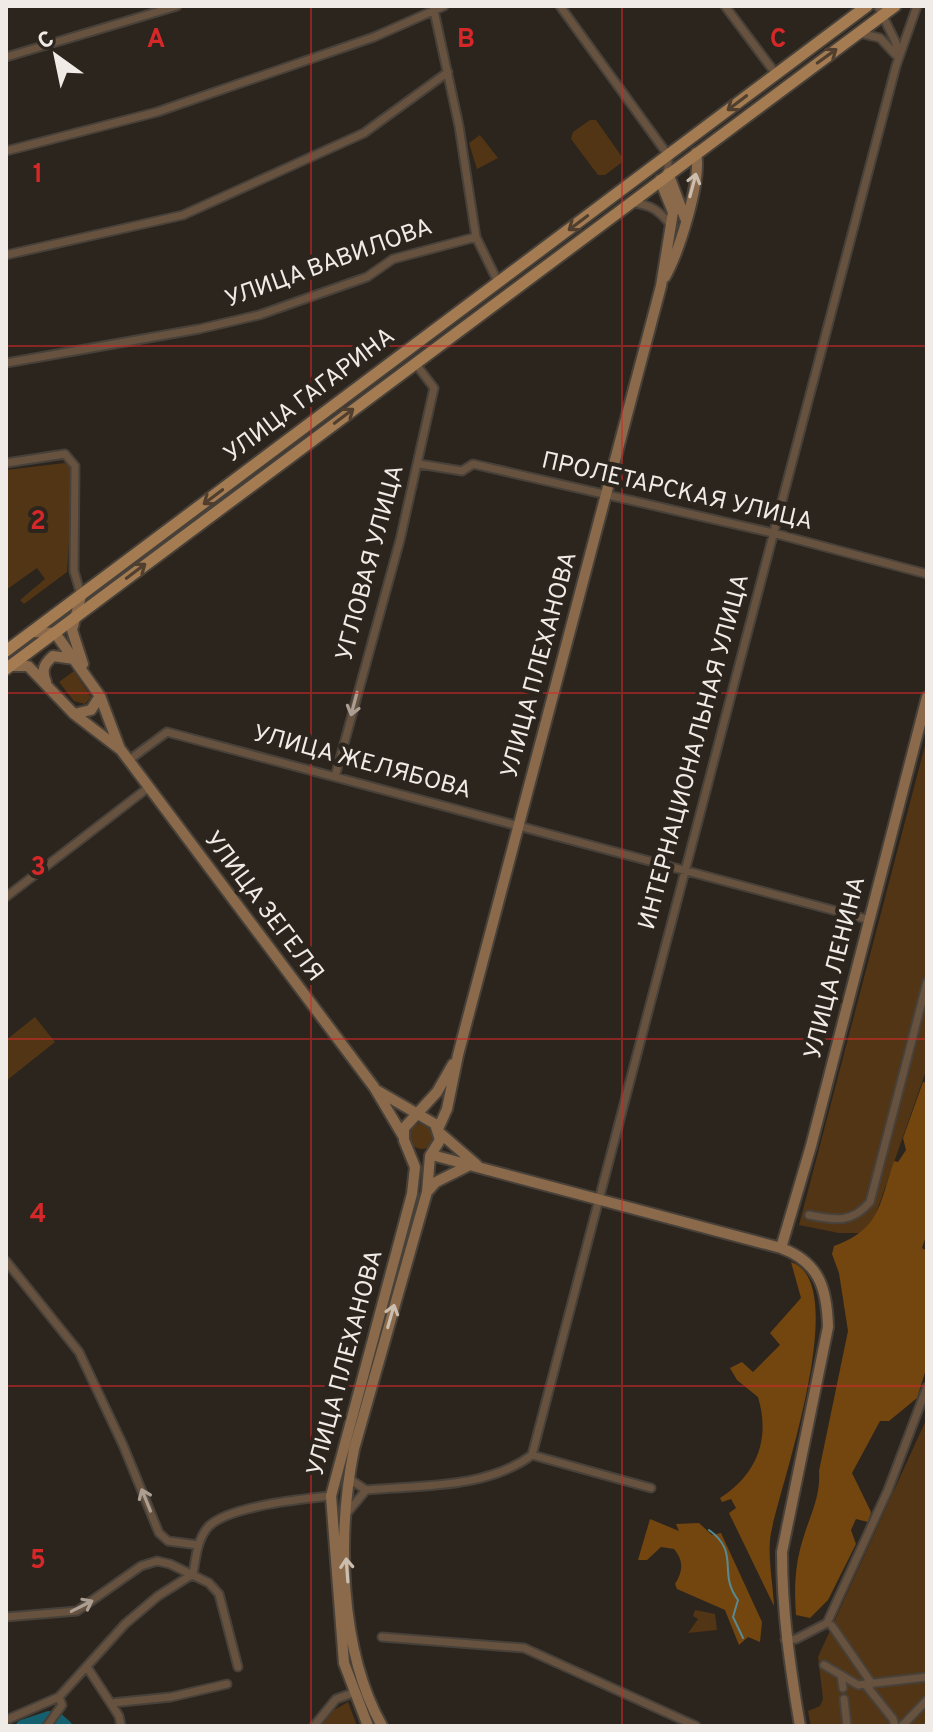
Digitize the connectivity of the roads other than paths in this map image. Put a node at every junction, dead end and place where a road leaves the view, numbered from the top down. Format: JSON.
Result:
{"nodes":[{"id":1,"x":177,"y":6,"type":"edge"},
{"id":2,"x":444,"y":6,"type":"edge"},
{"id":3,"x":560,"y":6,"type":"edge"},
{"id":4,"x":725,"y":6,"type":"edge"},
{"id":5,"x":867,"y":6,"type":"edge"},
{"id":6,"x":895,"y":6,"type":"edge"},
{"id":7,"x":917,"y":6,"type":"edge"},
{"id":8,"x":434,"y":10,"type":"edge"},
{"id":9,"x":881,"y":10,"type":"edge"},
{"id":10,"x":859,"y":33,"type":"junction"},
{"id":11,"x":6,"y":57,"type":"edge"},
{"id":12,"x":898,"y":59,"type":"junction"},
{"id":13,"x":448,"y":72,"type":"junction"},
{"id":14,"x":776,"y":74,"type":"junction"},
{"id":15,"x":6,"y":151,"type":"edge"},
{"id":16,"x":696,"y":153,"type":"junction"},
{"id":17,"x":668,"y":155,"type":"junction"},
{"id":18,"x":640,"y":176,"type":"junction"},
{"id":19,"x":664,"y":177,"type":"junction"},
{"id":20,"x":628,"y":203,"type":"junction"},
{"id":21,"x":685,"y":218,"type":"junction"},
{"id":22,"x":672,"y":227,"type":"junction"},
{"id":23,"x":476,"y":237,"type":"junction"},
{"id":24,"x":6,"y":255,"type":"edge"},
{"id":25,"x":498,"y":282,"type":"junction"},
{"id":26,"x":661,"y":286,"type":"junction"},
{"id":27,"x":501,"y":299,"type":"junction"},
{"id":28,"x":6,"y":363,"type":"edge"},
{"id":29,"x":415,"y":363,"type":"junction"},
{"id":30,"x":6,"y":463,"type":"edge"},
{"id":31,"x":419,"y":464,"type":"junction"},
{"id":32,"x":605,"y":494,"type":"junction"},
{"id":33,"x":773,"y":533,"type":"junction"},
{"id":34,"x":927,"y":574,"type":"edge"},
{"id":35,"x":81,"y":596,"type":"junction"},
{"id":36,"x":74,"y":618,"type":"junction"},
{"id":37,"x":32,"y":632,"type":"junction"},
{"id":38,"x":55,"y":633,"type":"junction"},
{"id":39,"x":6,"y":651,"type":"edge"},
{"id":40,"x":75,"y":659,"type":"junction"},
{"id":41,"x":8,"y":668,"type":"edge"},
{"id":42,"x":91,"y":680,"type":"junction"},
{"id":43,"x":47,"y":684,"type":"junction"},
{"id":44,"x":100,"y":696,"type":"junction"},
{"id":45,"x":927,"y":697,"type":"edge"},
{"id":46,"x":74,"y":714,"type":"junction"},
{"id":47,"x":121,"y":750,"type":"junction"},
{"id":48,"x":129,"y":760,"type":"junction"},
{"id":49,"x":335,"y":777,"type":"junction"},
{"id":50,"x":149,"y":787,"type":"junction"},
{"id":51,"x":518,"y":826,"type":"junction"},
{"id":52,"x":685,"y":871,"type":"junction"},
{"id":53,"x":6,"y":897,"type":"edge"},
{"id":54,"x":870,"y":920,"type":"junction"},
{"id":55,"x":927,"y":982,"type":"edge"},
{"id":56,"x":458,"y":1055,"type":"junction"},
{"id":57,"x":374,"y":1087,"type":"junction"},
{"id":58,"x":416,"y":1114,"type":"junction"},
{"id":59,"x":392,"y":1121,"type":"junction"},
{"id":60,"x":439,"y":1131,"type":"junction"},
{"id":61,"x":403,"y":1137,"type":"junction"},
{"id":62,"x":411,"y":1152,"type":"junction"},
{"id":63,"x":431,"y":1156,"type":"junction"},
{"id":64,"x":473,"y":1165,"type":"junction"},
{"id":65,"x":427,"y":1192,"type":"junction"},
{"id":66,"x":599,"y":1199,"type":"junction"},
{"id":67,"x":809,"y":1215,"type":"dead end"},
{"id":68,"x":781,"y":1248,"type":"junction"},
{"id":69,"x":6,"y":1261,"type":"edge"},
{"id":70,"x":927,"y":1387,"type":"edge"},
{"id":71,"x":532,"y":1455,"type":"junction"},
{"id":72,"x":348,"y":1478,"type":"junction"},
{"id":73,"x":651,"y":1488,"type":"dead end"},
{"id":74,"x":366,"y":1490,"type":"junction"},
{"id":75,"x":331,"y":1496,"type":"junction"},
{"id":76,"x":344,"y":1517,"type":"junction"},
{"id":77,"x":198,"y":1545,"type":"junction"},
{"id":78,"x":193,"y":1574,"type":"junction"},
{"id":79,"x":6,"y":1617,"type":"edge"},
{"id":80,"x":832,"y":1626,"type":"dead end"},
{"id":81,"x":382,"y":1637,"type":"dead end"},
{"id":82,"x":785,"y":1640,"type":"junction"},
{"id":83,"x":824,"y":1665,"type":"dead end"},
{"id":84,"x":87,"y":1667,"type":"junction"},
{"id":85,"x":238,"y":1667,"type":"dead end"},
{"id":86,"x":841,"y":1675,"type":"junction"},
{"id":87,"x":927,"y":1677,"type":"edge"},
{"id":88,"x":227,"y":1684,"type":"dead end"},
{"id":89,"x":869,"y":1684,"type":"junction"},
{"id":90,"x":843,"y":1688,"type":"dead end"},
{"id":91,"x":353,"y":1693,"type":"junction"},
{"id":92,"x":59,"y":1697,"type":"junction"},
{"id":93,"x":844,"y":1699,"type":"dead end"},
{"id":94,"x":927,"y":1700,"type":"edge"},
{"id":95,"x":111,"y":1703,"type":"junction"},
{"id":96,"x":6,"y":1720,"type":"edge"},
{"id":97,"x":49,"y":1724,"type":"edge"},
{"id":98,"x":797,"y":1725,"type":"edge"},
{"id":99,"x":121,"y":1726,"type":"edge"},
{"id":100,"x":314,"y":1726,"type":"edge"},
{"id":101,"x":368,"y":1726,"type":"edge"},
{"id":102,"x":382,"y":1726,"type":"edge"},
{"id":103,"x":696,"y":1726,"type":"edge"},
{"id":104,"x":847,"y":1726,"type":"edge"},
{"id":105,"x":895,"y":1726,"type":"edge"},
{"id":106,"x":902,"y":1726,"type":"edge"}],
"edges":[{"from":1,"to":11,"type":"street"},
{"from":2,"to":8,"type":"street"},
{"from":3,"to":17,"type":"street"},
{"from":4,"to":14,"type":"street"},
{"from":5,"to":14,"type":"main road","name":"УЛИЦА ГАГАРИНА"},
{"from":6,"to":9,"type":"main road","name":"УЛИЦА ГАГАРИНА"},
{"from":7,"to":12,"type":"street","name":"ИНТЕРНАЦИОНАЛЬНАЯ УЛИЦА"},
{"from":8,"to":13,"type":"street"},
{"from":8,"to":15,"type":"street"},
{"from":9,"to":10,"type":"main road","name":"УЛИЦА ГАГАРИНА"},
{"from":9,"to":12,"type":"street"},
{"from":10,"to":12,"type":"street"},
{"from":16,"to":10,"type":"main road","name":"УЛИЦА ГАГАРИНА","one_way":true},
{"from":12,"to":33,"type":"street","name":"ИНТЕРНАЦИОНАЛЬНАЯ УЛИЦА"},
{"from":13,"to":23,"type":"street"},
{"from":13,"to":24,"type":"street"},
{"from":14,"to":17,"type":"main road","name":"УЛИЦА ГАГАРИНА","one_way":true},
{"from":16,"to":19,"type":"main road","name":"УЛИЦА ГАГАРИНА"},
{"from":21,"to":16,"type":"main road","name":"УЛИЦА ПЛЕХАНОВА","one_way":true},
{"from":17,"to":18,"type":"main road","name":"УЛИЦА ГАГАРИНА"},
{"from":17,"to":19,"type":"main road"},
{"from":18,"to":19,"type":"main road"},
{"from":18,"to":25,"type":"main road","name":"УЛИЦА ГАГАРИНА","one_way":true},
{"from":19,"to":20,"type":"main road","name":"УЛИЦА ГАГАРИНА"},
{"from":19,"to":21,"type":"main road"},
{"from":19,"to":22,"type":"main road","name":"УЛИЦА ПЛЕХАНОВА"},
{"from":20,"to":22,"type":"street"},
{"from":20,"to":27,"type":"main road","name":"УЛИЦА ГАГАРИНА"},
{"from":21,"to":26,"type":"main road","name":"УЛИЦА ПЛЕХАНОВА"},
{"from":22,"to":26,"type":"main road","name":"УЛИЦА ПЛЕХАНОВА"},
{"from":23,"to":25,"type":"street"},
{"from":23,"to":28,"type":"street","name":"УЛИЦА ВАВИЛОВА"},
{"from":25,"to":27,"type":"main road"},
{"from":25,"to":35,"type":"main road","name":"УЛИЦА ГАГАРИНА","one_way":true},
{"from":26,"to":32,"type":"main road","name":"УЛИЦА ПЛЕХАНОВА"},
{"from":27,"to":29,"type":"main road","name":"УЛИЦА ГАГАРИНА"},
{"from":29,"to":31,"type":"street","name":"УГЛОВАЯ УЛИЦА"},
{"from":36,"to":29,"type":"main road","name":"УЛИЦА ГАГАРИНА","one_way":true},
{"from":30,"to":35,"type":"street"},
{"from":31,"to":32,"type":"street","name":"ПРОЛЕТАРСКАЯ УЛИЦА"},
{"from":31,"to":49,"type":"street","name":"УГЛОВАЯ УЛИЦА","one_way":true},
{"from":32,"to":33,"type":"street","name":"ПРОЛЕТАРСКАЯ УЛИЦА"},
{"from":32,"to":51,"type":"main road","name":"УЛИЦА ПЛЕХАНОВА"},
{"from":33,"to":34,"type":"street","name":"ПРОЛЕТАРСКАЯ УЛИЦА"},
{"from":33,"to":52,"type":"street","name":"ИНТЕРНАЦИОНАЛЬНАЯ УЛИЦА"},
{"from":35,"to":36,"type":"main road"},
{"from":35,"to":37,"type":"main road","name":"УЛИЦА ГАГАРИНА"},
{"from":36,"to":38,"type":"main road","name":"УЛИЦА ГАГАРИНА"},
{"from":36,"to":42,"type":"main road"},
{"from":37,"to":38,"type":"main road"},
{"from":37,"to":39,"type":"main road","name":"УЛИЦА ГАГАРИНА"},
{"from":38,"to":40,"type":"main road"},
{"from":38,"to":41,"type":"main road","name":"УЛИЦА ГАГАРИНА"},
{"from":40,"to":42,"type":"main road"},
{"from":40,"to":43,"type":"main road"},
{"from":41,"to":43,"type":"main road"},
{"from":42,"to":44,"type":"main road"},
{"from":43,"to":46,"type":"main road"},
{"from":44,"to":46,"type":"main road"},
{"from":44,"to":47,"type":"main road"},
{"from":45,"to":54,"type":"main road","name":"УЛИЦА ЛЕНИНА"},
{"from":46,"to":47,"type":"main road"},
{"from":47,"to":48,"type":"main road","name":"УЛИЦА ЗЕГЕЛЯ"},
{"from":48,"to":49,"type":"street","name":"УЛИЦА ЖЕЛЯБОВА"},
{"from":48,"to":50,"type":"main road","name":"УЛИЦА ЗЕГЕЛЯ"},
{"from":49,"to":51,"type":"street","name":"УЛИЦА ЖЕЛЯБОВА"},
{"from":50,"to":53,"type":"street"},
{"from":50,"to":57,"type":"main road","name":"УЛИЦА ЗЕГЕЛЯ"},
{"from":51,"to":52,"type":"street","name":"УЛИЦА ЖЕЛЯБОВА"},
{"from":51,"to":56,"type":"main road","name":"УЛИЦА ПЛЕХАНОВА"},
{"from":52,"to":54,"type":"street","name":"УЛИЦА ЖЕЛЯБОВА"},
{"from":52,"to":66,"type":"street","name":"ИНТЕРНАЦИОНАЛЬНАЯ УЛИЦА"},
{"from":54,"to":68,"type":"main road","name":"УЛИЦА ЛЕНИНА"},
{"from":55,"to":67,"type":"street"},
{"from":56,"to":58,"type":"main road","name":"УЛИЦА ПЛЕХАНОВА"},
{"from":56,"to":60,"type":"main road","name":"УЛИЦА ПЛЕХАНОВА"},
{"from":57,"to":58,"type":"main road","name":"УЛИЦА ЗЕГЕЛЯ"},
{"from":57,"to":59,"type":"main road","name":"УЛИЦА ЗЕГЕЛЯ"},
{"from":58,"to":59,"type":"main road"},
{"from":58,"to":60,"type":"main road"},
{"from":58,"to":61,"type":"main road"},
{"from":59,"to":61,"type":"main road","name":"УЛИЦА ЗЕГЕЛЯ"},
{"from":60,"to":63,"type":"main road"},
{"from":60,"to":64,"type":"main road"},
{"from":61,"to":62,"type":"main road"},
{"from":62,"to":63,"type":"main road"},
{"from":62,"to":75,"type":"main road","name":"УЛИЦА ПЛЕХАНОВА"},
{"from":63,"to":64,"type":"main road"},
{"from":63,"to":65,"type":"main road","name":"УЛИЦА ПЛЕХАНОВА"},
{"from":64,"to":65,"type":"main road"},
{"from":64,"to":66,"type":"main road"},
{"from":72,"to":65,"type":"main road","name":"УЛИЦА ПЛЕХАНОВА","one_way":true},
{"from":66,"to":68,"type":"main road"},
{"from":66,"to":71,"type":"street","name":"ИНТЕРНАЦИОНАЛЬНАЯ УЛИЦА"},
{"from":68,"to":82,"type":"main road"},
{"from":77,"to":69,"type":"street","one_way":true},
{"from":70,"to":82,"type":"street"},
{"from":71,"to":73,"type":"street"},
{"from":71,"to":74,"type":"street"},
{"from":72,"to":74,"type":"street"},
{"from":72,"to":76,"type":"main road","name":"УЛИЦА ПЛЕХАНОВА"},
{"from":74,"to":76,"type":"street"},
{"from":75,"to":77,"type":"street"},
{"from":75,"to":91,"type":"main road","name":"УЛИЦА ПЛЕХАНОВА"},
{"from":102,"to":76,"type":"main road","name":"УЛИЦА ПЛЕХАНОВА","one_way":true},
{"from":77,"to":78,"type":"street"},
{"from":79,"to":78,"type":"street","one_way":true},
{"from":78,"to":84,"type":"street"},
{"from":78,"to":85,"type":"street"},
{"from":80,"to":89,"type":"street"},
{"from":81,"to":103,"type":"street"},
{"from":82,"to":98,"type":"main road"},
{"from":83,"to":86,"type":"street"},
{"from":84,"to":92,"type":"street"},
{"from":84,"to":95,"type":"street"},
{"from":86,"to":89,"type":"street"},
{"from":86,"to":90,"type":"street"},
{"from":87,"to":89,"type":"street"},
{"from":88,"to":95,"type":"street"},
{"from":89,"to":105,"type":"street"},
{"from":91,"to":100,"type":"street"},
{"from":91,"to":101,"type":"main road","name":"УЛИЦА ПЛЕХАНОВА"},
{"from":92,"to":96,"type":"street"},
{"from":92,"to":97,"type":"street"},
{"from":93,"to":104,"type":"street"},
{"from":94,"to":106,"type":"street"},
{"from":95,"to":99,"type":"street"}]}
